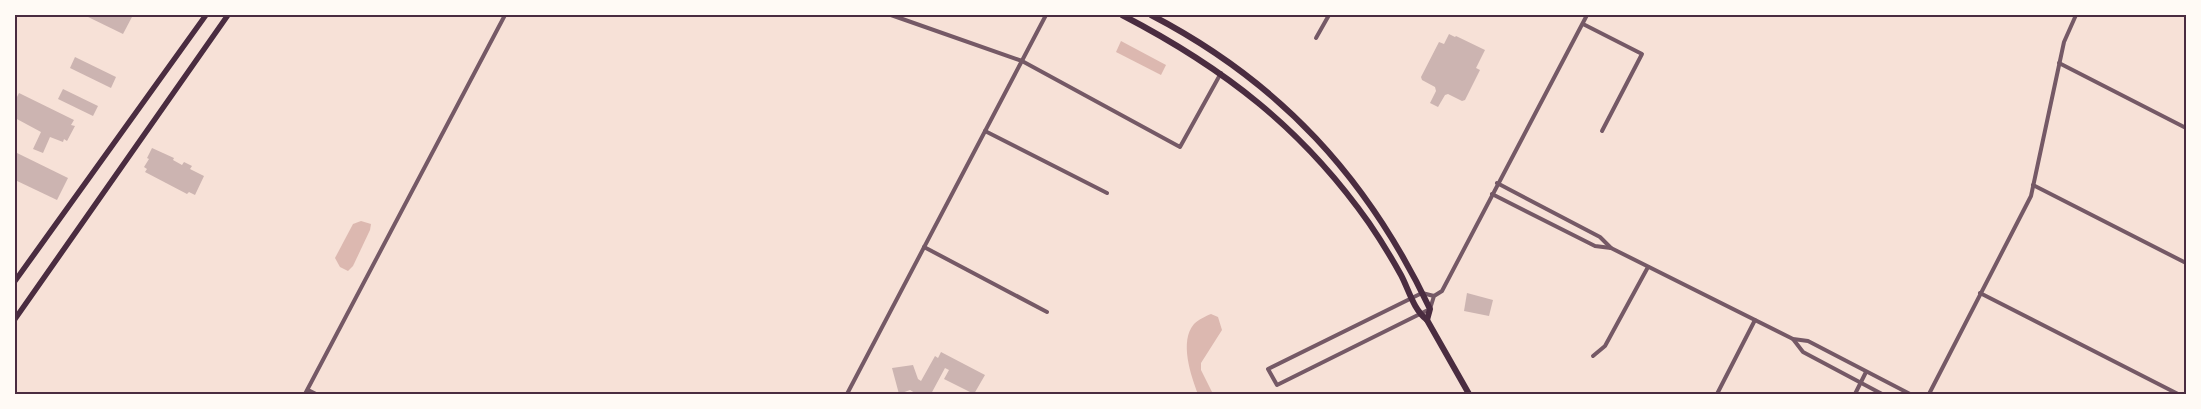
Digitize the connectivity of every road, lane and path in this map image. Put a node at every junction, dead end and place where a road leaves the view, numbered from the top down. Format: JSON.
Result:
{"nodes":[{"id":1,"x":206,"y":15,"type":"edge"},
{"id":2,"x":228,"y":15,"type":"edge"},
{"id":3,"x":505,"y":15,"type":"edge"},
{"id":4,"x":891,"y":15,"type":"edge"},
{"id":5,"x":1046,"y":15,"type":"edge"},
{"id":6,"x":1122,"y":15,"type":"edge"},
{"id":7,"x":1151,"y":15,"type":"edge"},
{"id":8,"x":1329,"y":15,"type":"edge"},
{"id":9,"x":1587,"y":15,"type":"edge"},
{"id":10,"x":2076,"y":15,"type":"edge"},
{"id":11,"x":1583,"y":24,"type":"junction"},
{"id":12,"x":1316,"y":38,"type":"dead end"},
{"id":13,"x":1022,"y":61,"type":"junction"},
{"id":14,"x":2059,"y":63,"type":"junction"},
{"id":15,"x":1221,"y":73,"type":"junction"},
{"id":16,"x":2186,"y":128,"type":"edge"},
{"id":17,"x":985,"y":131,"type":"junction"},
{"id":18,"x":1602,"y":131,"type":"dead end"},
{"id":19,"x":1497,"y":183,"type":"junction"},
{"id":20,"x":2033,"y":185,"type":"junction"},
{"id":21,"x":1107,"y":193,"type":"dead end"},
{"id":22,"x":1492,"y":194,"type":"junction"},
{"id":23,"x":924,"y":247,"type":"junction"},
{"id":24,"x":1611,"y":248,"type":"junction"},
{"id":25,"x":2186,"y":263,"type":"edge"},
{"id":26,"x":1648,"y":266,"type":"junction"},
{"id":27,"x":15,"y":281,"type":"edge"},
{"id":28,"x":1422,"y":293,"type":"junction"},
{"id":29,"x":1980,"y":293,"type":"junction"},
{"id":30,"x":1434,"y":296,"type":"junction"},
{"id":31,"x":1411,"y":298,"type":"junction"},
{"id":32,"x":1430,"y":309,"type":"junction"},
{"id":33,"x":1047,"y":312,"type":"dead end"},
{"id":34,"x":1419,"y":313,"type":"junction"},
{"id":35,"x":15,"y":319,"type":"edge"},
{"id":36,"x":1427,"y":320,"type":"junction"},
{"id":37,"x":1755,"y":320,"type":"junction"},
{"id":38,"x":1793,"y":338,"type":"junction"},
{"id":39,"x":1593,"y":356,"type":"dead end"},
{"id":40,"x":1866,"y":372,"type":"junction"},
{"id":41,"x":1861,"y":383,"type":"junction"},
{"id":42,"x":306,"y":392,"type":"edge"},
{"id":43,"x":316,"y":394,"type":"edge"},
{"id":44,"x":847,"y":394,"type":"edge"},
{"id":45,"x":1469,"y":394,"type":"edge"},
{"id":46,"x":1717,"y":394,"type":"edge"},
{"id":47,"x":1855,"y":394,"type":"edge"},
{"id":48,"x":1882,"y":394,"type":"edge"},
{"id":49,"x":1910,"y":394,"type":"edge"},
{"id":50,"x":1929,"y":394,"type":"edge"},
{"id":51,"x":2178,"y":394,"type":"edge"}],
"edges":[{"from":1,"to":27,"type":"main road"},
{"from":2,"to":35,"type":"main road"},
{"from":3,"to":42,"type":"street"},
{"from":4,"to":13,"type":"street"},
{"from":5,"to":13,"type":"street"},
{"from":6,"to":15,"type":"main road"},
{"from":7,"to":28,"type":"main road"},
{"from":8,"to":12,"type":"street"},
{"from":9,"to":11,"type":"street"},
{"from":10,"to":14,"type":"street"},
{"from":11,"to":18,"type":"street"},
{"from":11,"to":19,"type":"street"},
{"from":13,"to":15,"type":"street"},
{"from":13,"to":17,"type":"street"},
{"from":14,"to":16,"type":"street"},
{"from":14,"to":20,"type":"street"},
{"from":15,"to":31,"type":"main road"},
{"from":17,"to":21,"type":"street"},
{"from":17,"to":23,"type":"street"},
{"from":19,"to":22,"type":"street"},
{"from":19,"to":24,"type":"street"},
{"from":20,"to":25,"type":"street"},
{"from":20,"to":29,"type":"street"},
{"from":22,"to":24,"type":"street"},
{"from":22,"to":30,"type":"street"},
{"from":23,"to":33,"type":"street"},
{"from":23,"to":44,"type":"street"},
{"from":24,"to":26,"type":"street"},
{"from":26,"to":37,"type":"street"},
{"from":26,"to":39,"type":"street"},
{"from":28,"to":30,"type":"street"},
{"from":28,"to":31,"type":"street"},
{"from":28,"to":32,"type":"main road"},
{"from":29,"to":50,"type":"street"},
{"from":29,"to":51,"type":"street"},
{"from":30,"to":32,"type":"street"},
{"from":31,"to":34,"type":"main road"},
{"from":31,"to":34,"type":"street"},
{"from":32,"to":34,"type":"street"},
{"from":32,"to":36,"type":"main road"},
{"from":34,"to":36,"type":"main road"},
{"from":36,"to":45,"type":"main road"},
{"from":37,"to":38,"type":"street"},
{"from":37,"to":46,"type":"street"},
{"from":38,"to":40,"type":"street"},
{"from":38,"to":41,"type":"street"},
{"from":40,"to":41,"type":"street"},
{"from":40,"to":49,"type":"street"},
{"from":41,"to":47,"type":"street"},
{"from":41,"to":48,"type":"street"},
{"from":42,"to":43,"type":"street"}]}
